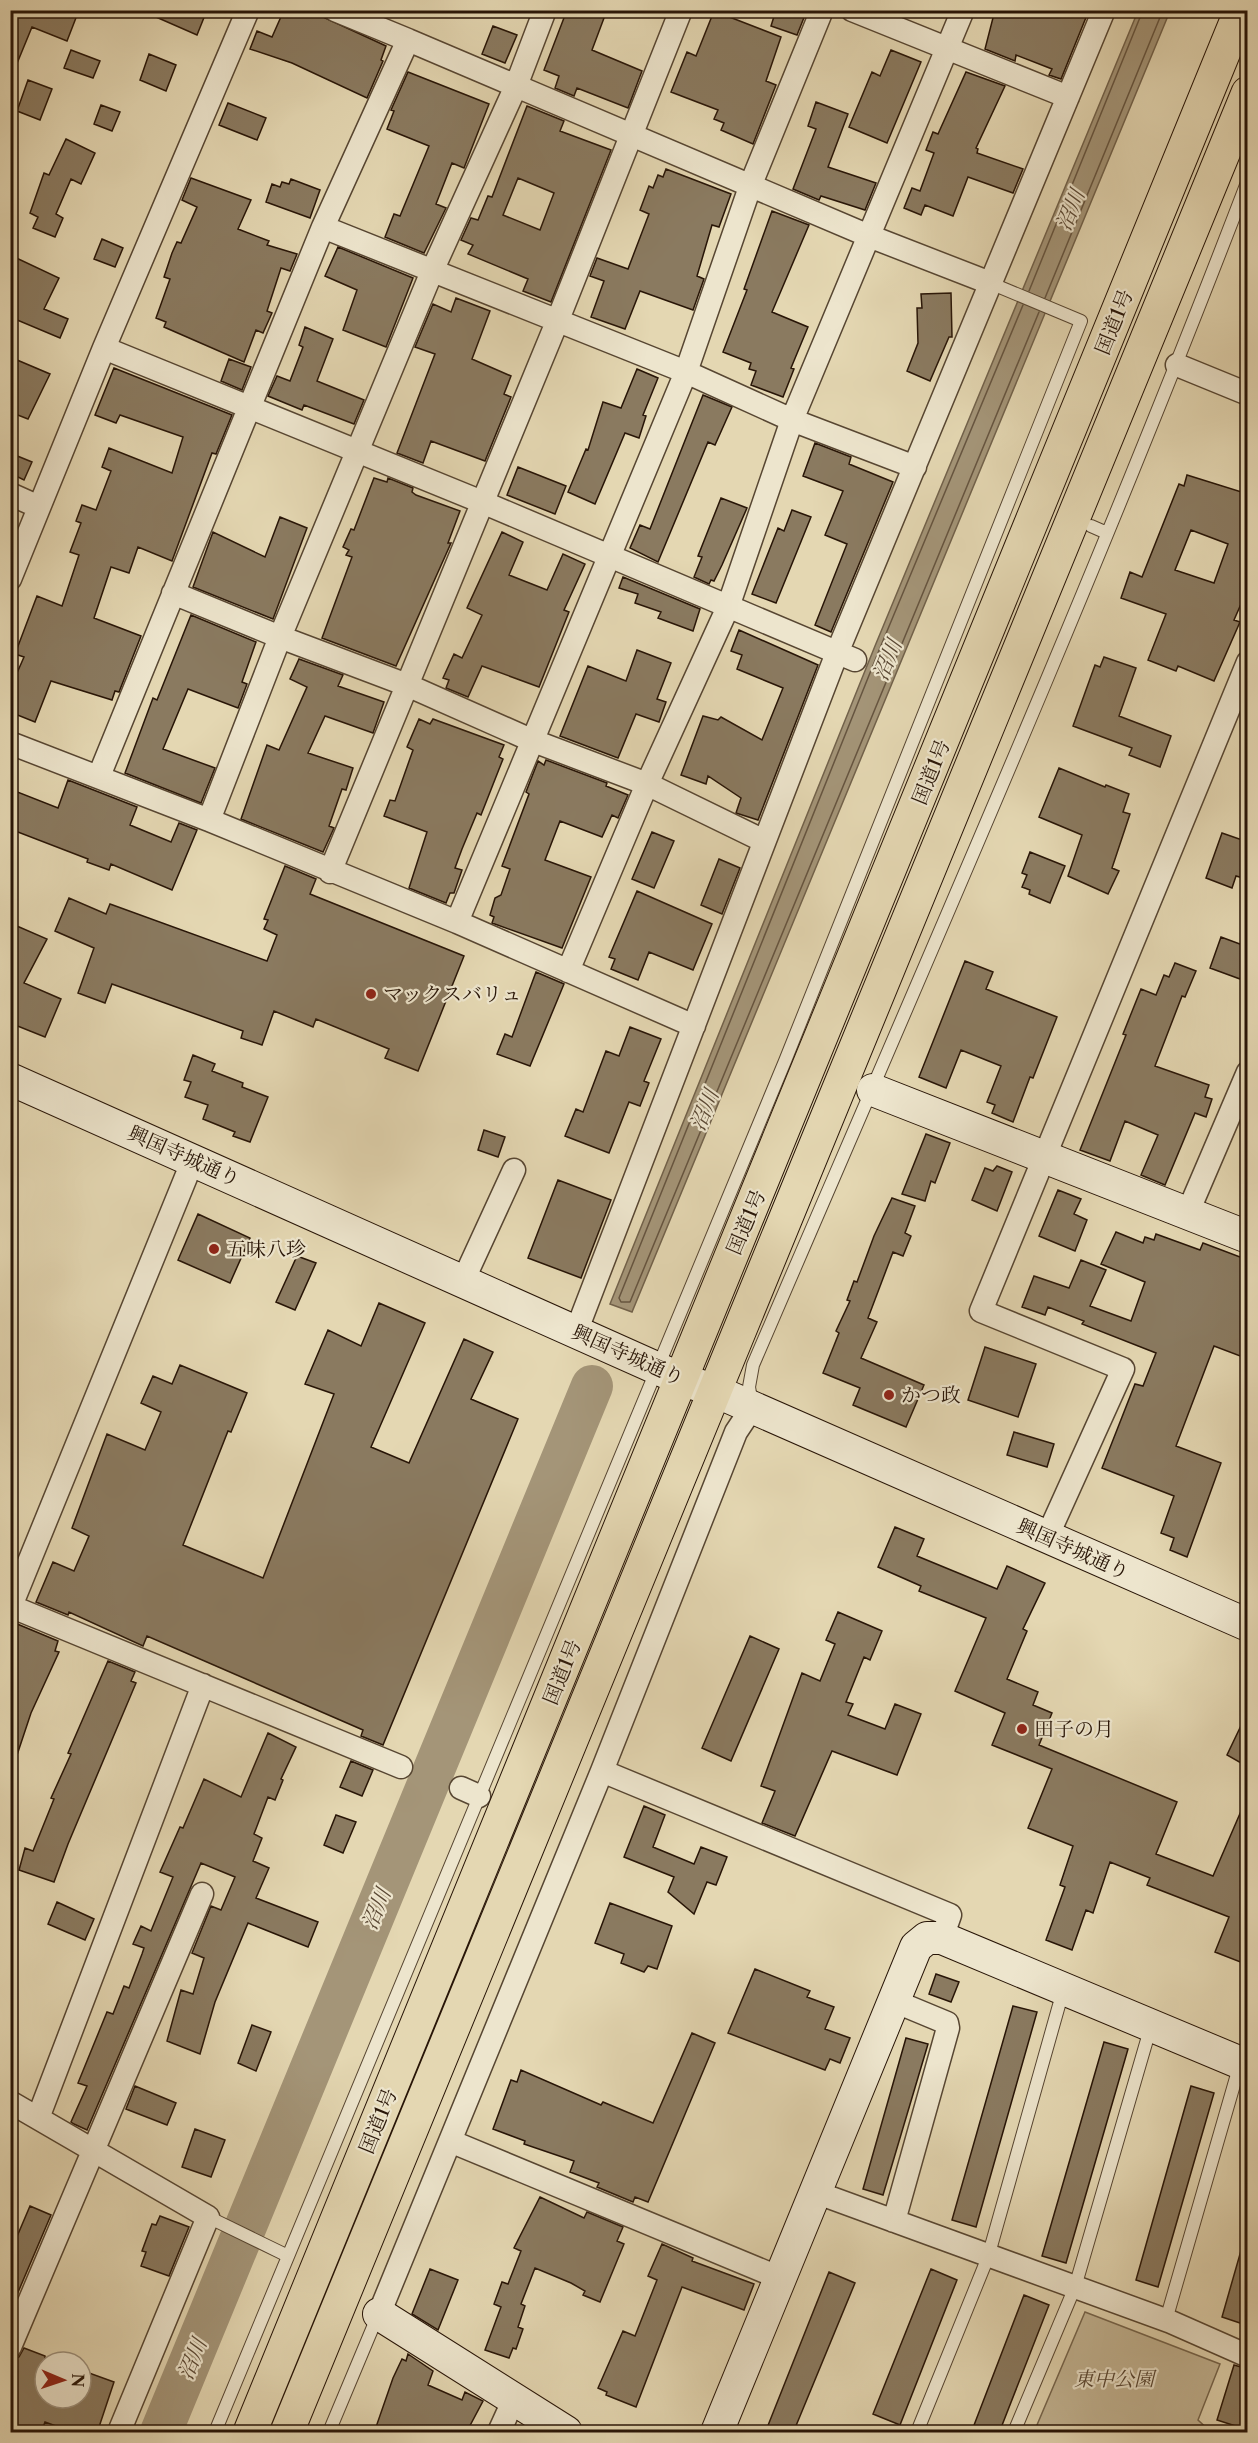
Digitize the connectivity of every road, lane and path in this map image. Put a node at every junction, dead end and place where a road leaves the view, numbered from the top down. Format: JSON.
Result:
{"nodes":[{"id":1,"x":248,"y":10,"type":"edge"},
{"id":2,"x":335,"y":10,"type":"edge"},
{"id":3,"x":545,"y":10,"type":"edge"},
{"id":4,"x":681,"y":10,"type":"edge"},
{"id":5,"x":822,"y":10,"type":"edge"},
{"id":6,"x":852,"y":10,"type":"edge"},
{"id":7,"x":963,"y":10,"type":"edge"},
{"id":8,"x":1104,"y":10,"type":"edge"},
{"id":9,"x":1241,"y":10,"type":"edge"},
{"id":10,"x":408,"y":40,"type":"junction"},
{"id":11,"x":946,"y":49,"type":"junction"},
{"id":12,"x":516,"y":86,"type":"junction"},
{"id":13,"x":1248,"y":93,"type":"edge"},
{"id":14,"x":1068,"y":97,"type":"junction"},
{"id":15,"x":631,"y":134,"type":"junction"},
{"id":16,"x":1248,"y":180,"type":"edge"},
{"id":17,"x":751,"y":184,"type":"junction"},
{"id":18,"x":323,"y":227,"type":"junction"},
{"id":19,"x":868,"y":236,"type":"junction"},
{"id":20,"x":433,"y":270,"type":"junction"},
{"id":21,"x":998,"y":286,"type":"junction"},
{"id":22,"x":557,"y":322,"type":"junction"},
{"id":23,"x":104,"y":348,"type":"junction"},
{"id":24,"x":1177,"y":365,"type":"junction"},
{"id":25,"x":686,"y":372,"type":"junction"},
{"id":26,"x":1248,"y":394,"type":"edge"},
{"id":27,"x":252,"y":407,"type":"junction"},
{"id":28,"x":792,"y":420,"type":"junction"},
{"id":29,"x":359,"y":453,"type":"junction"},
{"id":30,"x":915,"y":467,"type":"junction"},
{"id":31,"x":1012,"y":491,"type":"junction"},
{"id":32,"x":10,"y":494,"type":"edge"},
{"id":33,"x":1027,"y":498,"type":"dead end"},
{"id":34,"x":482,"y":502,"type":"junction"},
{"id":35,"x":39,"y":507,"type":"junction"},
{"id":36,"x":1091,"y":526,"type":"dead end"},
{"id":37,"x":1107,"y":533,"type":"junction"},
{"id":38,"x":609,"y":558,"type":"junction"},
{"id":39,"x":10,"y":579,"type":"edge"},
{"id":40,"x":173,"y":593,"type":"junction"},
{"id":41,"x":728,"y":607,"type":"junction"},
{"id":42,"x":280,"y":638,"type":"junction"},
{"id":43,"x":846,"y":656,"type":"junction"},
{"id":44,"x":1248,"y":662,"type":"edge"},
{"id":45,"x":407,"y":685,"type":"junction"},
{"id":46,"x":531,"y":740,"type":"junction"},
{"id":47,"x":10,"y":743,"type":"edge"},
{"id":48,"x":99,"y":776,"type":"junction"},
{"id":49,"x":647,"y":784,"type":"junction"},
{"id":50,"x":209,"y":820,"type":"junction"},
{"id":51,"x":764,"y":841,"type":"junction"},
{"id":52,"x":330,"y":872,"type":"junction"},
{"id":53,"x":457,"y":922,"type":"junction"},
{"id":54,"x":568,"y":971,"type":"junction"},
{"id":55,"x":694,"y":1026,"type":"junction"},
{"id":56,"x":1248,"y":1072,"type":"edge"},
{"id":57,"x":10,"y":1078,"type":"edge"},
{"id":58,"x":873,"y":1090,"type":"junction"},
{"id":59,"x":1043,"y":1155,"type":"junction"},
{"id":60,"x":193,"y":1160,"type":"junction"},
{"id":61,"x":514,"y":1170,"type":"dead end"},
{"id":62,"x":1188,"y":1212,"type":"junction"},
{"id":63,"x":1248,"y":1237,"type":"edge"},
{"id":64,"x":463,"y":1281,"type":"junction"},
{"id":65,"x":576,"y":1332,"type":"junction"},
{"id":66,"x":669,"y":1374,"type":"junction"},
{"id":67,"x":715,"y":1391,"type":"junction"},
{"id":68,"x":752,"y":1408,"type":"junction"},
{"id":69,"x":1047,"y":1537,"type":"junction"},
{"id":70,"x":11,"y":1606,"type":"edge"},
{"id":71,"x":1248,"y":1625,"type":"edge"},
{"id":72,"x":203,"y":1685,"type":"junction"},
{"id":73,"x":401,"y":1767,"type":"dead end"},
{"id":74,"x":602,"y":1771,"type":"junction"},
{"id":75,"x":202,"y":1894,"type":"dead end"},
{"id":76,"x":942,"y":1938,"type":"junction"},
{"id":77,"x":1064,"y":1989,"type":"junction"},
{"id":78,"x":894,"y":2001,"type":"junction"},
{"id":79,"x":1151,"y":2026,"type":"junction"},
{"id":80,"x":1244,"y":2065,"type":"edge"},
{"id":81,"x":10,"y":2102,"type":"edge"},
{"id":82,"x":38,"y":2118,"type":"junction"},
{"id":83,"x":450,"y":2141,"type":"junction"},
{"id":84,"x":94,"y":2151,"type":"junction"},
{"id":85,"x":815,"y":2192,"type":"junction"},
{"id":86,"x":208,"y":2217,"type":"junction"},
{"id":87,"x":894,"y":2222,"type":"junction"},
{"id":88,"x":288,"y":2256,"type":"junction"},
{"id":89,"x":988,"y":2257,"type":"junction"},
{"id":90,"x":780,"y":2278,"type":"junction"},
{"id":91,"x":1075,"y":2287,"type":"junction"},
{"id":92,"x":379,"y":2314,"type":"junction"},
{"id":93,"x":1166,"y":2320,"type":"junction"},
{"id":94,"x":10,"y":2347,"type":"edge"},
{"id":95,"x":1248,"y":2356,"type":"edge"},
{"id":96,"x":514,"y":2399,"type":"junction"},
{"id":97,"x":119,"y":2433,"type":"edge"},
{"id":98,"x":215,"y":2433,"type":"edge"},
{"id":99,"x":250,"y":2433,"type":"edge"},
{"id":100,"x":287,"y":2433,"type":"edge"},
{"id":101,"x":329,"y":2433,"type":"edge"},
{"id":102,"x":500,"y":2433,"type":"edge"},
{"id":103,"x":566,"y":2433,"type":"edge"},
{"id":104,"x":717,"y":2433,"type":"edge"},
{"id":105,"x":917,"y":2433,"type":"edge"},
{"id":106,"x":1014,"y":2433,"type":"edge"}],
"edges":[{"from":1,"to":23,"type":"street"},
{"from":2,"to":10,"type":"street"},
{"from":3,"to":12,"type":"street"},
{"from":4,"to":15,"type":"street"},
{"from":5,"to":17,"type":"street"},
{"from":6,"to":11,"type":"street"},
{"from":7,"to":11,"type":"street"},
{"from":8,"to":14,"type":"street"},
{"from":9,"to":66,"type":"highway","name":"国道1号"},
{"from":10,"to":12,"type":"street"},
{"from":10,"to":18,"type":"street"},
{"from":11,"to":14,"type":"street"},
{"from":11,"to":19,"type":"street"},
{"from":12,"to":15,"type":"street"},
{"from":12,"to":20,"type":"street"},
{"from":13,"to":67,"type":"highway","name":"国道1号"},
{"from":14,"to":21,"type":"street"},
{"from":15,"to":17,"type":"street"},
{"from":15,"to":22,"type":"street"},
{"from":16,"to":24,"type":"lane"},
{"from":17,"to":19,"type":"street"},
{"from":17,"to":25,"type":"street"},
{"from":18,"to":20,"type":"street"},
{"from":18,"to":27,"type":"street"},
{"from":19,"to":21,"type":"street"},
{"from":19,"to":28,"type":"street"},
{"from":20,"to":22,"type":"street"},
{"from":20,"to":29,"type":"street"},
{"from":21,"to":30,"type":"street"},
{"from":21,"to":31,"type":"lane"},
{"from":22,"to":25,"type":"street"},
{"from":22,"to":34,"type":"street"},
{"from":23,"to":27,"type":"street"},
{"from":23,"to":35,"type":"street"},
{"from":24,"to":26,"type":"street"},
{"from":24,"to":37,"type":"lane"},
{"from":25,"to":28,"type":"street"},
{"from":25,"to":38,"type":"street"},
{"from":27,"to":29,"type":"street"},
{"from":27,"to":40,"type":"street"},
{"from":28,"to":30,"type":"street"},
{"from":28,"to":41,"type":"street"},
{"from":29,"to":34,"type":"street"},
{"from":29,"to":42,"type":"street"},
{"from":30,"to":43,"type":"street"},
{"from":31,"to":33,"type":"lane"},
{"from":31,"to":66,"type":"lane"},
{"from":32,"to":35,"type":"street"},
{"from":34,"to":38,"type":"street"},
{"from":34,"to":45,"type":"street"},
{"from":35,"to":39,"type":"street"},
{"from":36,"to":37,"type":"lane"},
{"from":37,"to":58,"type":"lane"},
{"from":38,"to":41,"type":"street"},
{"from":38,"to":46,"type":"street"},
{"from":40,"to":42,"type":"street"},
{"from":40,"to":48,"type":"street"},
{"from":41,"to":43,"type":"street"},
{"from":41,"to":49,"type":"street"},
{"from":42,"to":45,"type":"street"},
{"from":42,"to":50,"type":"street"},
{"from":43,"to":51,"type":"street"},
{"from":44,"to":59,"type":"street"},
{"from":45,"to":46,"type":"street"},
{"from":45,"to":52,"type":"street"},
{"from":46,"to":49,"type":"street"},
{"from":46,"to":53,"type":"street"},
{"from":47,"to":48,"type":"street"},
{"from":48,"to":50,"type":"street"},
{"from":49,"to":51,"type":"street"},
{"from":49,"to":54,"type":"street"},
{"from":50,"to":52,"type":"street"},
{"from":51,"to":55,"type":"street"},
{"from":52,"to":53,"type":"street"},
{"from":53,"to":54,"type":"street"},
{"from":54,"to":55,"type":"street"},
{"from":55,"to":65,"type":"street"},
{"from":56,"to":62,"type":"street"},
{"from":57,"to":60,"type":"street","name":"興国寺城通り"},
{"from":58,"to":59,"type":"street"},
{"from":58,"to":68,"type":"lane"},
{"from":59,"to":62,"type":"street"},
{"from":59,"to":69,"type":"street"},
{"from":60,"to":64,"type":"street","name":"興国寺城通り"},
{"from":60,"to":70,"type":"street"},
{"from":61,"to":64,"type":"street"},
{"from":62,"to":63,"type":"street"},
{"from":64,"to":65,"type":"street","name":"興国寺城通り"},
{"from":65,"to":66,"type":"street","name":"興国寺城通り"},
{"from":66,"to":67,"type":"street","name":"興国寺城通り"},
{"from":66,"to":88,"type":"lane"},
{"from":66,"to":99,"type":"highway","name":"国道1号"},
{"from":67,"to":68,"type":"street","name":"興国寺城通り"},
{"from":67,"to":100,"type":"highway","name":"国道1号"},
{"from":68,"to":69,"type":"street","name":"興国寺城通り"},
{"from":68,"to":74,"type":"street"},
{"from":69,"to":71,"type":"street","name":"興国寺城通り"},
{"from":70,"to":72,"type":"street"},
{"from":72,"to":73,"type":"street"},
{"from":72,"to":82,"type":"street"},
{"from":74,"to":76,"type":"street"},
{"from":74,"to":83,"type":"street"},
{"from":75,"to":84,"type":"street"},
{"from":76,"to":77,"type":"street"},
{"from":76,"to":78,"type":"street"},
{"from":77,"to":79,"type":"street"},
{"from":77,"to":89,"type":"lane"},
{"from":78,"to":85,"type":"street"},
{"from":78,"to":87,"type":"street"},
{"from":79,"to":80,"type":"street"},
{"from":79,"to":91,"type":"lane"},
{"from":80,"to":93,"type":"lane"},
{"from":81,"to":82,"type":"street"},
{"from":82,"to":84,"type":"street"},
{"from":83,"to":90,"type":"street"},
{"from":83,"to":92,"type":"street"},
{"from":84,"to":86,"type":"street"},
{"from":84,"to":94,"type":"street"},
{"from":85,"to":87,"type":"street"},
{"from":85,"to":90,"type":"street"},
{"from":86,"to":88,"type":"lane"},
{"from":86,"to":97,"type":"street"},
{"from":87,"to":89,"type":"street"},
{"from":88,"to":98,"type":"lane"},
{"from":89,"to":91,"type":"street"},
{"from":89,"to":105,"type":"lane"},
{"from":90,"to":104,"type":"street"},
{"from":91,"to":93,"type":"street"},
{"from":91,"to":106,"type":"lane"},
{"from":92,"to":96,"type":"street"},
{"from":92,"to":101,"type":"lane"},
{"from":93,"to":95,"type":"street"},
{"from":96,"to":102,"type":"street"},
{"from":96,"to":103,"type":"street"}]}
